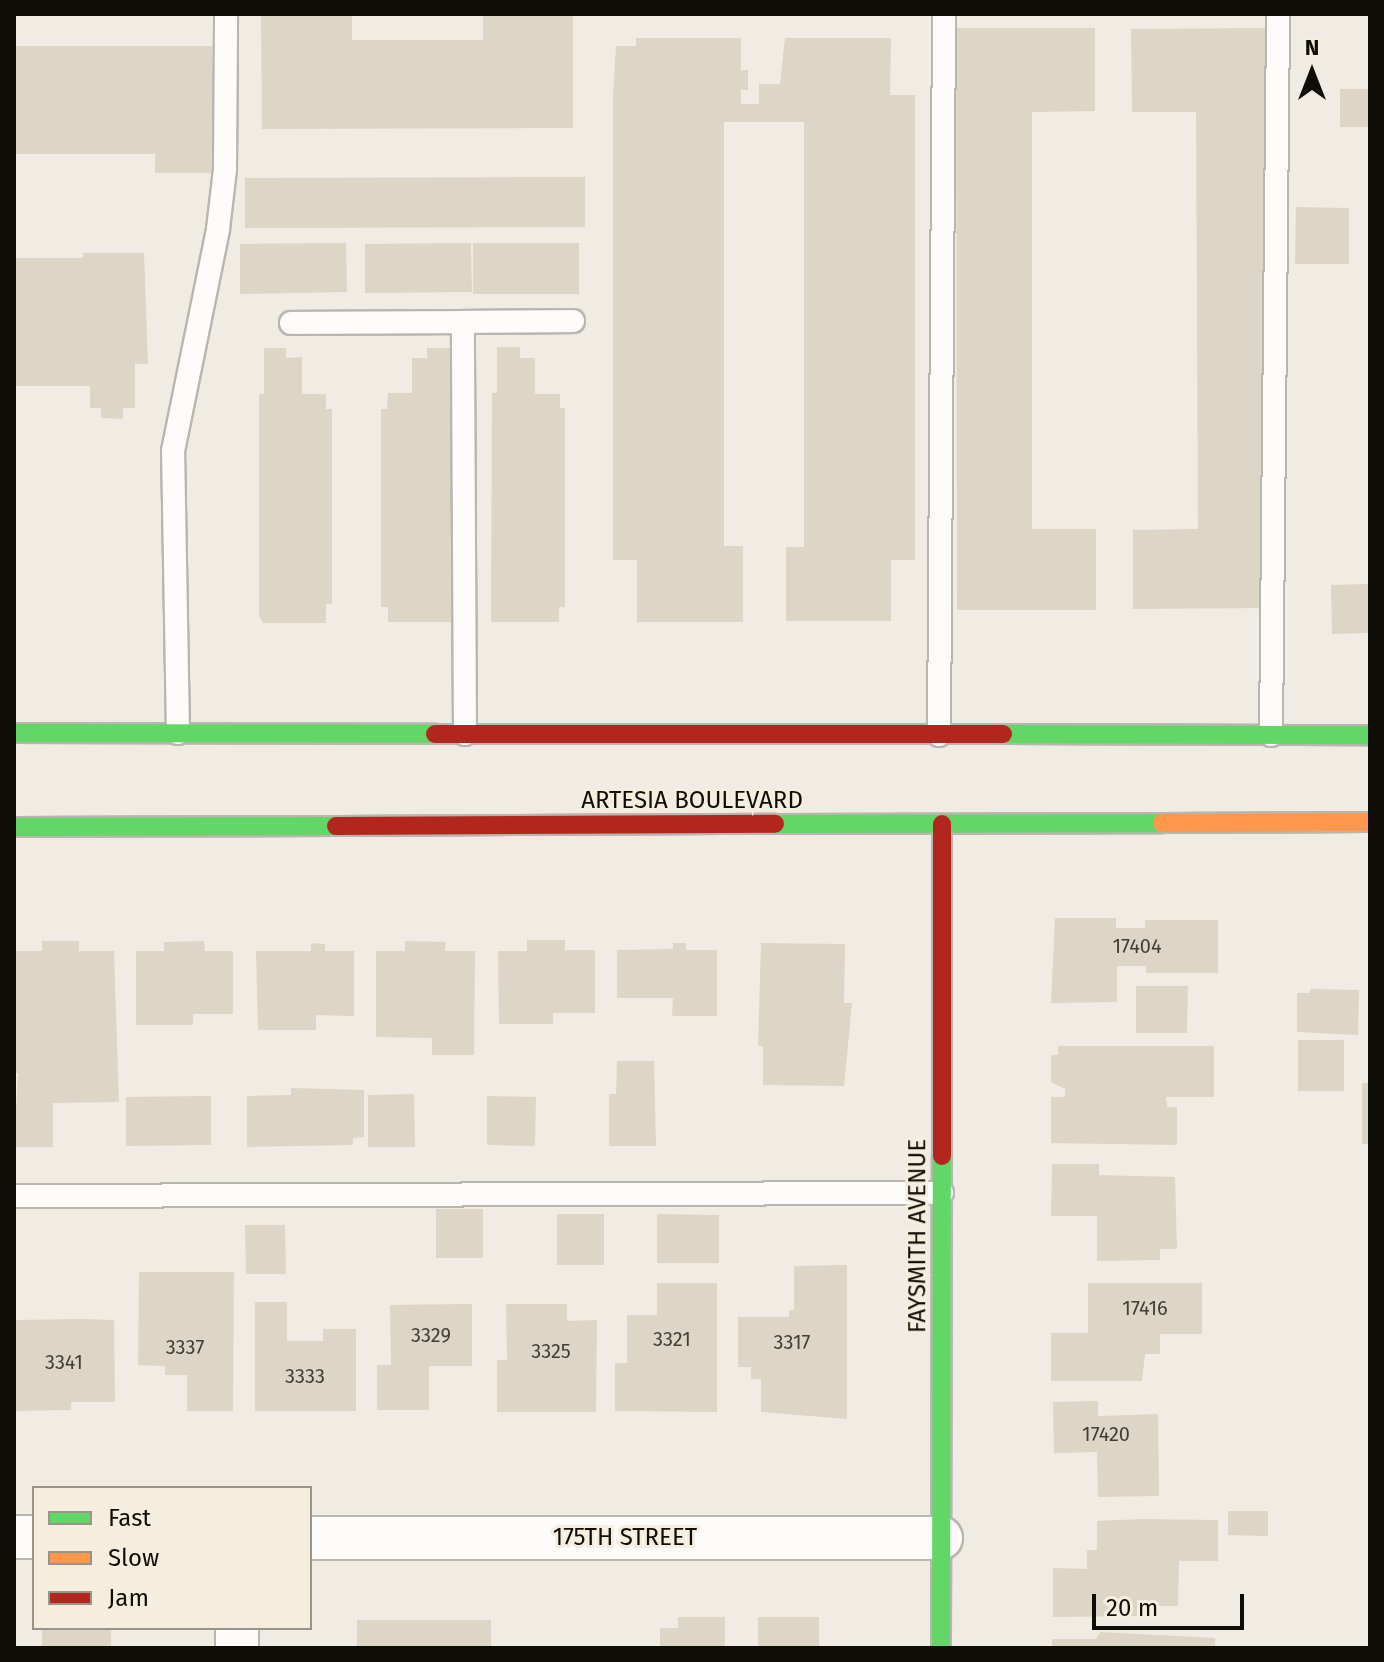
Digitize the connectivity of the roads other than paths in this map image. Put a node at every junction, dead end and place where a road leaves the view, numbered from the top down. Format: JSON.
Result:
{"nodes":[{"id":1,"x":226,"y":14,"type":"edge"},
{"id":2,"x":944,"y":14,"type":"edge"},
{"id":3,"x":1278,"y":14,"type":"edge"},
{"id":4,"x":573,"y":321,"type":"dead end"},
{"id":5,"x":463,"y":322,"type":"junction"},
{"id":6,"x":291,"y":323,"type":"dead end"},
{"id":7,"x":14,"y":733,"type":"edge"},
{"id":8,"x":178,"y":733,"type":"junction"},
{"id":9,"x":465,"y":734,"type":"junction"},
{"id":10,"x":939,"y":735,"type":"junction"},
{"id":11,"x":1271,"y":735,"type":"junction"},
{"id":12,"x":1370,"y":735,"type":"edge"},
{"id":13,"x":1370,"y":822,"type":"edge"},
{"id":14,"x":942,"y":824,"type":"junction"},
{"id":15,"x":14,"y":827,"type":"edge"},
{"id":16,"x":942,"y":1193,"type":"junction"},
{"id":17,"x":14,"y":1196,"type":"edge"},
{"id":18,"x":312,"y":1538,"type":"edge"},
{"id":19,"x":941,"y":1538,"type":"junction"},
{"id":20,"x":941,"y":1648,"type":"edge"}],
"edges":[{"from":1,"to":8,"type":"lane"},
{"from":2,"to":10,"type":"lane"},
{"from":3,"to":11,"type":"lane"},
{"from":4,"to":5,"type":"lane"},
{"from":5,"to":6,"type":"lane"},
{"from":5,"to":9,"type":"lane"},
{"from":7,"to":8,"type":"main road"},
{"from":8,"to":9,"type":"main road"},
{"from":9,"to":10,"type":"main road"},
{"from":10,"to":11,"type":"main road"},
{"from":11,"to":12,"type":"main road"},
{"from":13,"to":14,"type":"main road","name":"ARTESIA BOULEVARD"},
{"from":14,"to":15,"type":"main road","name":"ARTESIA BOULEVARD"},
{"from":14,"to":16,"type":"main road","name":"FAYSMITH AVENUE"},
{"from":16,"to":17,"type":"lane"},
{"from":16,"to":19,"type":"main road","name":"FAYSMITH AVENUE"},
{"from":18,"to":19,"type":"street","name":"175TH STREET"},
{"from":19,"to":20,"type":"main road","name":"FAYSMITH AVENUE"}]}
